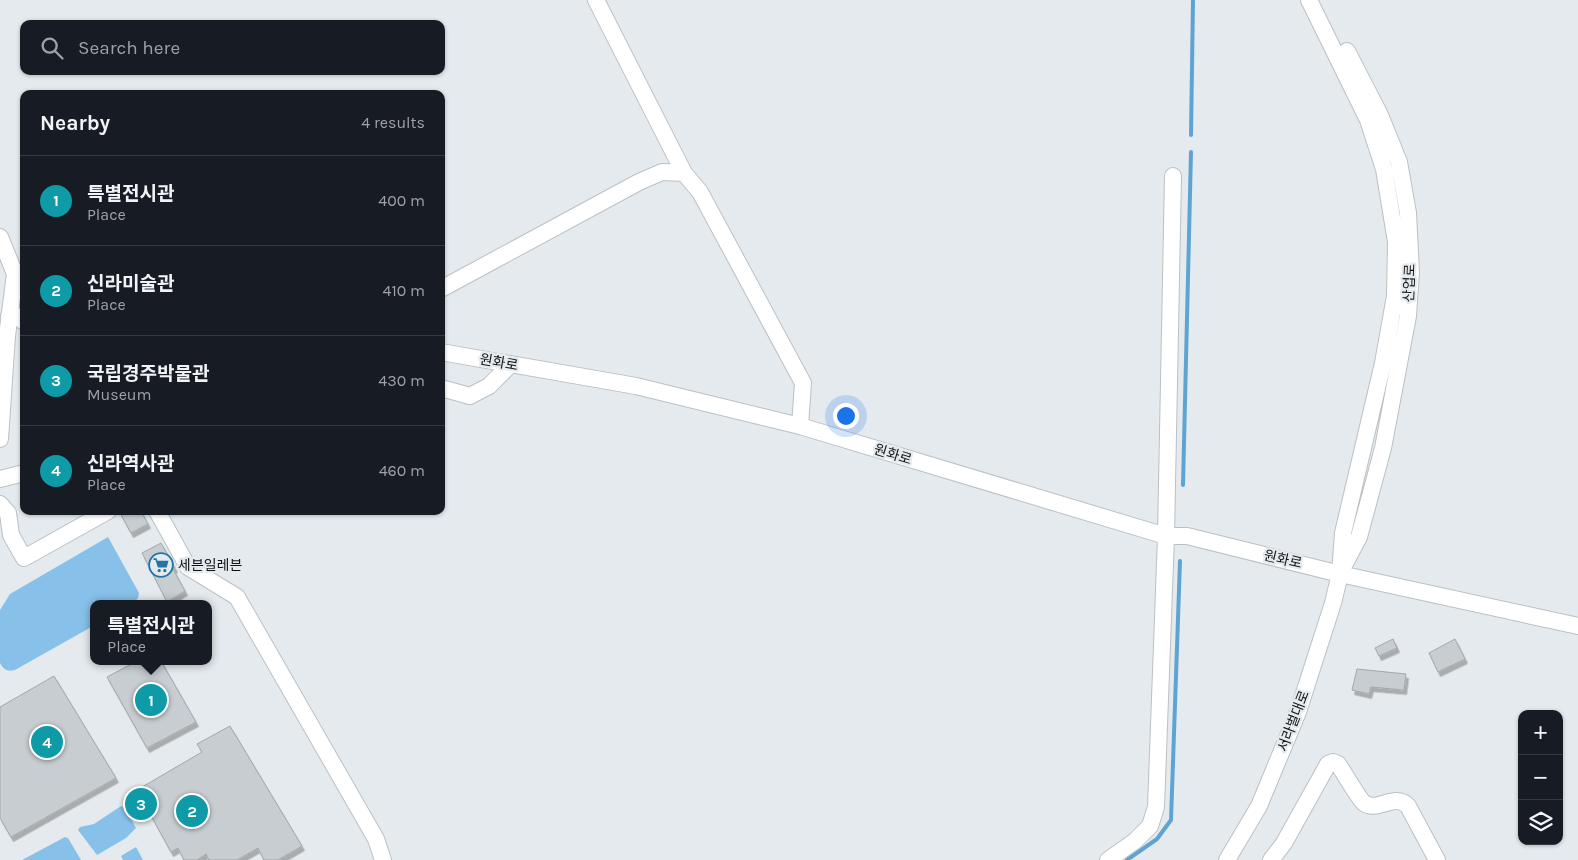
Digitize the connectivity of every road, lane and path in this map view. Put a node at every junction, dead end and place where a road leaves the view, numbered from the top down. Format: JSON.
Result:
{"nodes":[{"id":1,"x":596,"y":0,"type":"edge"},
{"id":2,"x":1309,"y":0,"type":"edge"},
{"id":3,"x":1322,"y":0,"type":"edge"},
{"id":4,"x":684,"y":173,"type":"junction"},
{"id":5,"x":1173,"y":176,"type":"dead end"},
{"id":6,"x":0,"y":237,"type":"edge"},
{"id":7,"x":13,"y":274,"type":"edge"},
{"id":8,"x":445,"y":287,"type":"edge"},
{"id":9,"x":16,"y":319,"type":"edge"},
{"id":10,"x":445,"y":353,"type":"edge"},
{"id":11,"x":511,"y":364,"type":"junction"},
{"id":12,"x":445,"y":389,"type":"edge"},
{"id":13,"x":800,"y":426,"type":"junction"},
{"id":14,"x":0,"y":439,"type":"edge"},
{"id":15,"x":20,"y":474,"type":"edge"},
{"id":16,"x":0,"y":480,"type":"edge"},
{"id":17,"x":0,"y":504,"type":"edge"},
{"id":18,"x":101,"y":515,"type":"edge"},
{"id":19,"x":159,"y":515,"type":"edge"},
{"id":20,"x":1166,"y":536,"type":"junction"},
{"id":21,"x":1340,"y":574,"type":"junction"},
{"id":22,"x":1578,"y":626,"type":"edge"},
{"id":23,"x":383,"y":860,"type":"edge"},
{"id":24,"x":1108,"y":860,"type":"edge"},
{"id":25,"x":1227,"y":860,"type":"edge"},
{"id":26,"x":1271,"y":860,"type":"edge"},
{"id":27,"x":1437,"y":860,"type":"edge"}],
"edges":[{"from":1,"to":4,"type":"street"},
{"from":2,"to":21,"type":"street","name":"산업로"},
{"from":3,"to":21,"type":"street","name":"산업로"},
{"from":4,"to":8,"type":"street"},
{"from":4,"to":13,"type":"street"},
{"from":5,"to":20,"type":"street"},
{"from":6,"to":7,"type":"street"},
{"from":7,"to":9,"type":"street"},
{"from":9,"to":14,"type":"street"},
{"from":10,"to":11,"type":"street","name":"원화로"},
{"from":11,"to":12,"type":"street"},
{"from":11,"to":13,"type":"street","name":"원화로"},
{"from":13,"to":20,"type":"street","name":"원화로"},
{"from":15,"to":16,"type":"street"},
{"from":17,"to":18,"type":"street"},
{"from":19,"to":23,"type":"street"},
{"from":20,"to":21,"type":"street","name":"원화로"},
{"from":20,"to":24,"type":"street"},
{"from":21,"to":22,"type":"street"},
{"from":21,"to":25,"type":"street","name":"서라벌대로"},
{"from":26,"to":27,"type":"street"}]}
